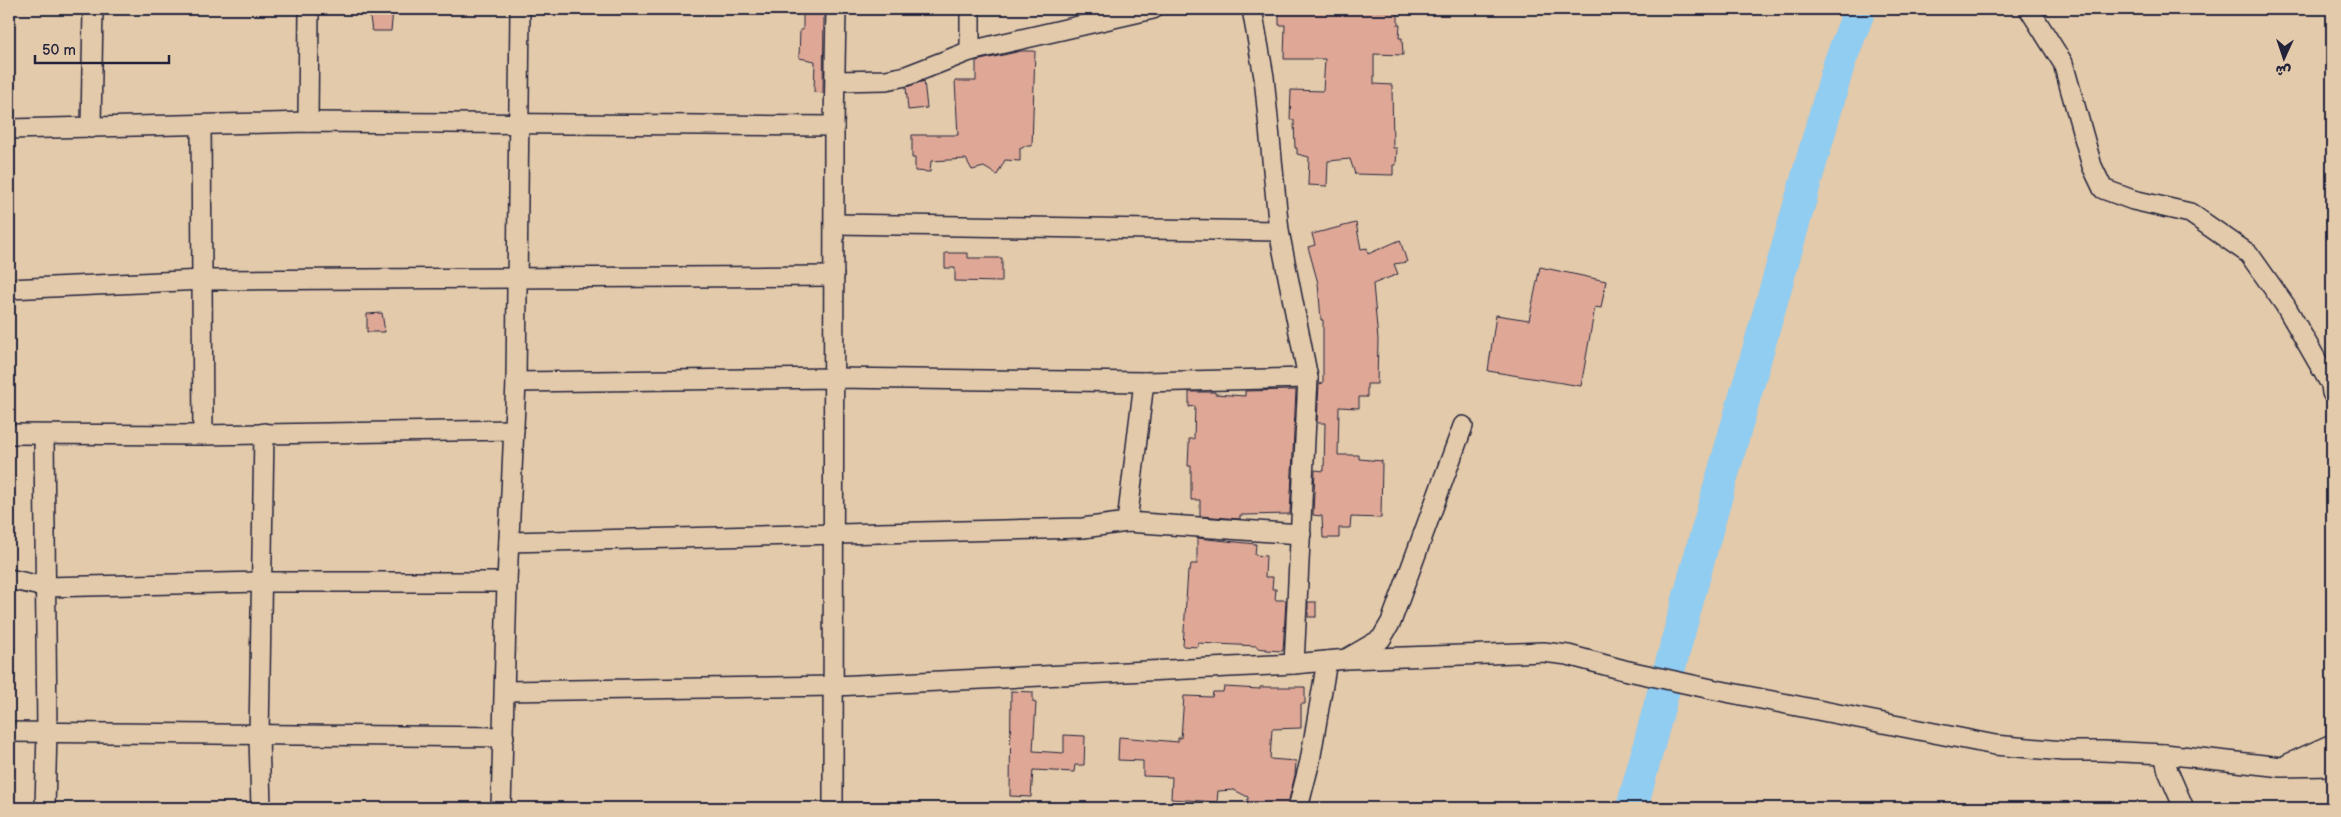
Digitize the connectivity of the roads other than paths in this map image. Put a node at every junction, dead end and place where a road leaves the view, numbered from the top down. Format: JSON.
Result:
{"nodes":[{"id":1,"x":93,"y":9,"type":"edge"},
{"id":2,"x":309,"y":9,"type":"edge"},
{"id":3,"x":520,"y":9,"type":"edge"},
{"id":4,"x":836,"y":9,"type":"edge"},
{"id":5,"x":970,"y":9,"type":"edge"},
{"id":6,"x":1153,"y":9,"type":"edge"},
{"id":7,"x":1252,"y":9,"type":"edge"},
{"id":8,"x":2029,"y":9,"type":"edge"},
{"id":9,"x":970,"y":51,"type":"junction"},
{"id":10,"x":836,"y":81,"type":"junction"},
{"id":11,"x":308,"y":122,"type":"junction"},
{"id":12,"x":518,"y":125,"type":"junction"},
{"id":13,"x":201,"y":126,"type":"junction"},
{"id":14,"x":834,"y":126,"type":"junction"},
{"id":15,"x":91,"y":128,"type":"junction"},
{"id":16,"x":9,"y":130,"type":"edge"},
{"id":17,"x":835,"y":224,"type":"junction"},
{"id":18,"x":1280,"y":231,"type":"junction"},
{"id":19,"x":834,"y":276,"type":"junction"},
{"id":20,"x":516,"y":278,"type":"junction"},
{"id":21,"x":203,"y":280,"type":"junction"},
{"id":22,"x":9,"y":289,"type":"edge"},
{"id":23,"x":834,"y":378,"type":"junction"},
{"id":24,"x":1308,"y":378,"type":"junction"},
{"id":25,"x":516,"y":382,"type":"junction"},
{"id":26,"x":1144,"y":382,"type":"junction"},
{"id":27,"x":2332,"y":393,"type":"edge"},
{"id":28,"x":1463,"y":426,"type":"dead end"},
{"id":29,"x":514,"y":430,"type":"junction"},
{"id":30,"x":264,"y":432,"type":"junction"},
{"id":31,"x":9,"y":434,"type":"edge"},
{"id":32,"x":44,"y":435,"type":"junction"},
{"id":33,"x":203,"y":435,"type":"junction"},
{"id":34,"x":1128,"y":522,"type":"junction"},
{"id":35,"x":835,"y":533,"type":"junction"},
{"id":36,"x":1301,"y":534,"type":"junction"},
{"id":37,"x":509,"y":542,"type":"junction"},
{"id":38,"x":9,"y":579,"type":"edge"},
{"id":39,"x":261,"y":582,"type":"junction"},
{"id":40,"x":507,"y":582,"type":"junction"},
{"id":41,"x":46,"y":587,"type":"junction"},
{"id":42,"x":1347,"y":659,"type":"junction"},
{"id":43,"x":1327,"y":661,"type":"junction"},
{"id":44,"x":1294,"y":664,"type":"junction"},
{"id":45,"x":835,"y":686,"type":"junction"},
{"id":46,"x":505,"y":691,"type":"junction"},
{"id":47,"x":47,"y":731,"type":"junction"},
{"id":48,"x":9,"y":732,"type":"edge"},
{"id":49,"x":259,"y":736,"type":"junction"},
{"id":50,"x":504,"y":738,"type":"junction"},
{"id":51,"x":2332,"y":744,"type":"edge"},
{"id":52,"x":2164,"y":754,"type":"junction"},
{"id":53,"x":2282,"y":766,"type":"junction"},
{"id":54,"x":2332,"y":766,"type":"edge"},
{"id":55,"x":45,"y":808,"type":"edge"},
{"id":56,"x":261,"y":808,"type":"edge"},
{"id":57,"x":501,"y":808,"type":"edge"},
{"id":58,"x":834,"y":808,"type":"edge"},
{"id":59,"x":1298,"y":808,"type":"edge"},
{"id":60,"x":2184,"y":808,"type":"edge"}],
"edges":[{"from":1,"to":15,"type":"street"},
{"from":2,"to":11,"type":"street"},
{"from":3,"to":12,"type":"street"},
{"from":4,"to":10,"type":"street"},
{"from":5,"to":9,"type":"street"},
{"from":6,"to":9,"type":"street"},
{"from":7,"to":18,"type":"street"},
{"from":8,"to":27,"type":"street"},
{"from":9,"to":10,"type":"street"},
{"from":10,"to":14,"type":"street"},
{"from":11,"to":12,"type":"street"},
{"from":11,"to":13,"type":"street"},
{"from":12,"to":14,"type":"street"},
{"from":12,"to":20,"type":"street"},
{"from":13,"to":15,"type":"street"},
{"from":13,"to":21,"type":"street"},
{"from":14,"to":17,"type":"street"},
{"from":15,"to":16,"type":"street"},
{"from":17,"to":18,"type":"street"},
{"from":17,"to":19,"type":"street"},
{"from":18,"to":24,"type":"street"},
{"from":19,"to":20,"type":"street"},
{"from":19,"to":23,"type":"street"},
{"from":20,"to":21,"type":"street"},
{"from":20,"to":25,"type":"street"},
{"from":21,"to":22,"type":"street"},
{"from":21,"to":33,"type":"street"},
{"from":23,"to":25,"type":"street"},
{"from":23,"to":26,"type":"street"},
{"from":23,"to":35,"type":"street"},
{"from":24,"to":26,"type":"street"},
{"from":24,"to":36,"type":"street"},
{"from":25,"to":29,"type":"street"},
{"from":26,"to":34,"type":"street"},
{"from":28,"to":42,"type":"street"},
{"from":29,"to":30,"type":"street"},
{"from":29,"to":37,"type":"street"},
{"from":30,"to":33,"type":"street"},
{"from":30,"to":39,"type":"street"},
{"from":31,"to":32,"type":"street"},
{"from":32,"to":33,"type":"street"},
{"from":32,"to":41,"type":"street"},
{"from":34,"to":35,"type":"street"},
{"from":34,"to":36,"type":"street"},
{"from":35,"to":37,"type":"street"},
{"from":35,"to":45,"type":"street"},
{"from":36,"to":44,"type":"street"},
{"from":37,"to":40,"type":"street"},
{"from":38,"to":41,"type":"street"},
{"from":39,"to":40,"type":"street"},
{"from":39,"to":41,"type":"street"},
{"from":39,"to":49,"type":"street"},
{"from":40,"to":46,"type":"street"},
{"from":41,"to":47,"type":"street"},
{"from":42,"to":43,"type":"street"},
{"from":42,"to":52,"type":"street"},
{"from":43,"to":44,"type":"street"},
{"from":43,"to":59,"type":"street"},
{"from":44,"to":45,"type":"street"},
{"from":45,"to":46,"type":"street"},
{"from":45,"to":58,"type":"street"},
{"from":46,"to":50,"type":"street"},
{"from":47,"to":48,"type":"street"},
{"from":47,"to":49,"type":"street"},
{"from":47,"to":55,"type":"street"},
{"from":49,"to":50,"type":"street"},
{"from":49,"to":56,"type":"street"},
{"from":50,"to":57,"type":"street"},
{"from":51,"to":53,"type":"street"},
{"from":52,"to":53,"type":"street"},
{"from":52,"to":60,"type":"street"},
{"from":53,"to":54,"type":"street"}]}
